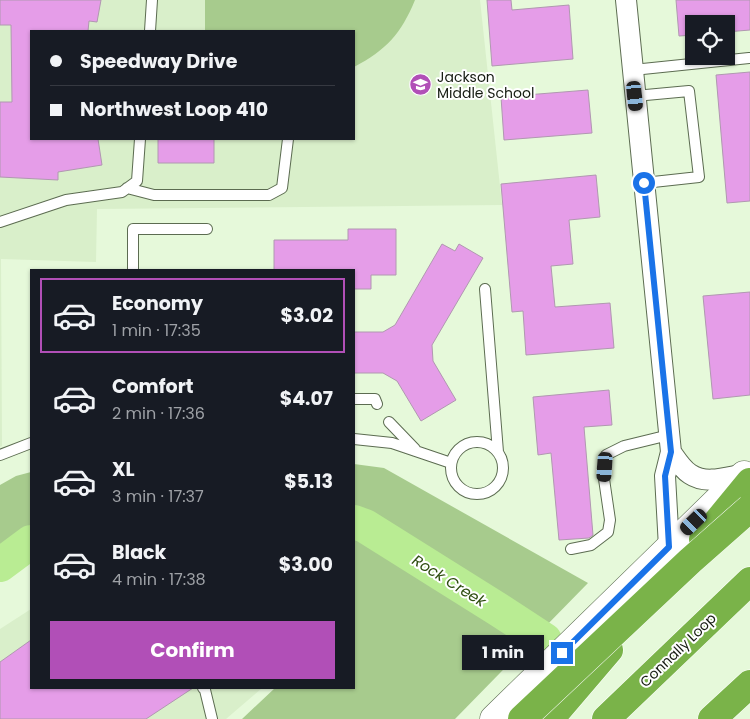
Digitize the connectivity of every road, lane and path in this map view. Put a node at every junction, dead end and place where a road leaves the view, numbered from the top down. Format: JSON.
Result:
{"nodes":[{"id":1,"x":152,"y":0,"type":"edge"},
{"id":2,"x":626,"y":0,"type":"edge"},
{"id":3,"x":150,"y":30,"type":"edge"},
{"id":4,"x":749,"y":58,"type":"edge"},
{"id":5,"x":633,"y":70,"type":"junction"},
{"id":6,"x":635,"y":96,"type":"junction"},
{"id":7,"x":140,"y":140,"type":"edge"},
{"id":8,"x":288,"y":140,"type":"edge"},
{"id":9,"x":644,"y":183,"type":"junction"},
{"id":10,"x":127,"y":188,"type":"junction"},
{"id":11,"x":0,"y":222,"type":"edge"},
{"id":12,"x":207,"y":229,"type":"dead end"},
{"id":13,"x":133,"y":269,"type":"edge"},
{"id":14,"x":484,"y":289,"type":"dead end"},
{"id":15,"x":355,"y":399,"type":"edge"},
{"id":16,"x":377,"y":404,"type":"dead end"},
{"id":17,"x":389,"y":422,"type":"dead end"},
{"id":18,"x":355,"y":439,"type":"edge"},
{"id":19,"x":30,"y":443,"type":"edge"},
{"id":20,"x":670,"y":443,"type":"junction"},
{"id":21,"x":417,"y":452,"type":"junction"},
{"id":22,"x":498,"y":452,"type":"junction"},
{"id":23,"x":0,"y":455,"type":"edge"},
{"id":24,"x":451,"y":463,"type":"junction"},
{"id":25,"x":748,"y":475,"type":"edge"},
{"id":26,"x":750,"y":508,"type":"edge"},
{"id":27,"x":669,"y":547,"type":"junction"},
{"id":28,"x":571,"y":549,"type":"dead end"},
{"id":29,"x":750,"y":581,"type":"edge"},
{"id":30,"x":747,"y":686,"type":"edge"},
{"id":31,"x":206,"y":689,"type":"edge"},
{"id":32,"x":212,"y":719,"type":"edge"},
{"id":33,"x":494,"y":719,"type":"edge"},
{"id":34,"x":522,"y":719,"type":"edge"},
{"id":35,"x":550,"y":719,"type":"edge"},
{"id":36,"x":606,"y":719,"type":"edge"},
{"id":37,"x":712,"y":719,"type":"edge"},
{"id":38,"x":718,"y":719,"type":"edge"}],
"edges":[{"from":1,"to":3,"type":"lane"},
{"from":2,"to":5,"type":"street"},
{"from":4,"to":5,"type":"lane"},
{"from":5,"to":6,"type":"street"},
{"from":6,"to":9,"type":"street"},
{"from":6,"to":9,"type":"lane"},
{"from":7,"to":10,"type":"lane"},
{"from":8,"to":10,"type":"lane"},
{"from":9,"to":20,"type":"street"},
{"from":10,"to":11,"type":"lane"},
{"from":12,"to":13,"type":"lane"},
{"from":14,"to":22,"type":"lane"},
{"from":15,"to":16,"type":"lane"},
{"from":17,"to":21,"type":"lane"},
{"from":18,"to":21,"type":"lane"},
{"from":19,"to":23,"type":"lane"},
{"from":20,"to":25,"type":"street"},
{"from":20,"to":27,"type":"street"},
{"from":20,"to":28,"type":"lane"},
{"from":21,"to":24,"type":"lane"},
{"from":22,"to":24,"type":"lane"},
{"from":22,"to":24,"type":"lane"},
{"from":25,"to":27,"type":"main road"},
{"from":25,"to":35,"type":"highway"},
{"from":26,"to":34,"type":"highway","bridge":true},
{"from":27,"to":33,"type":"main road"},
{"from":29,"to":36,"type":"highway","name":"Connally Loop"},
{"from":30,"to":37,"type":"highway"},
{"from":30,"to":38,"type":"highway"},
{"from":31,"to":32,"type":"lane"}]}
